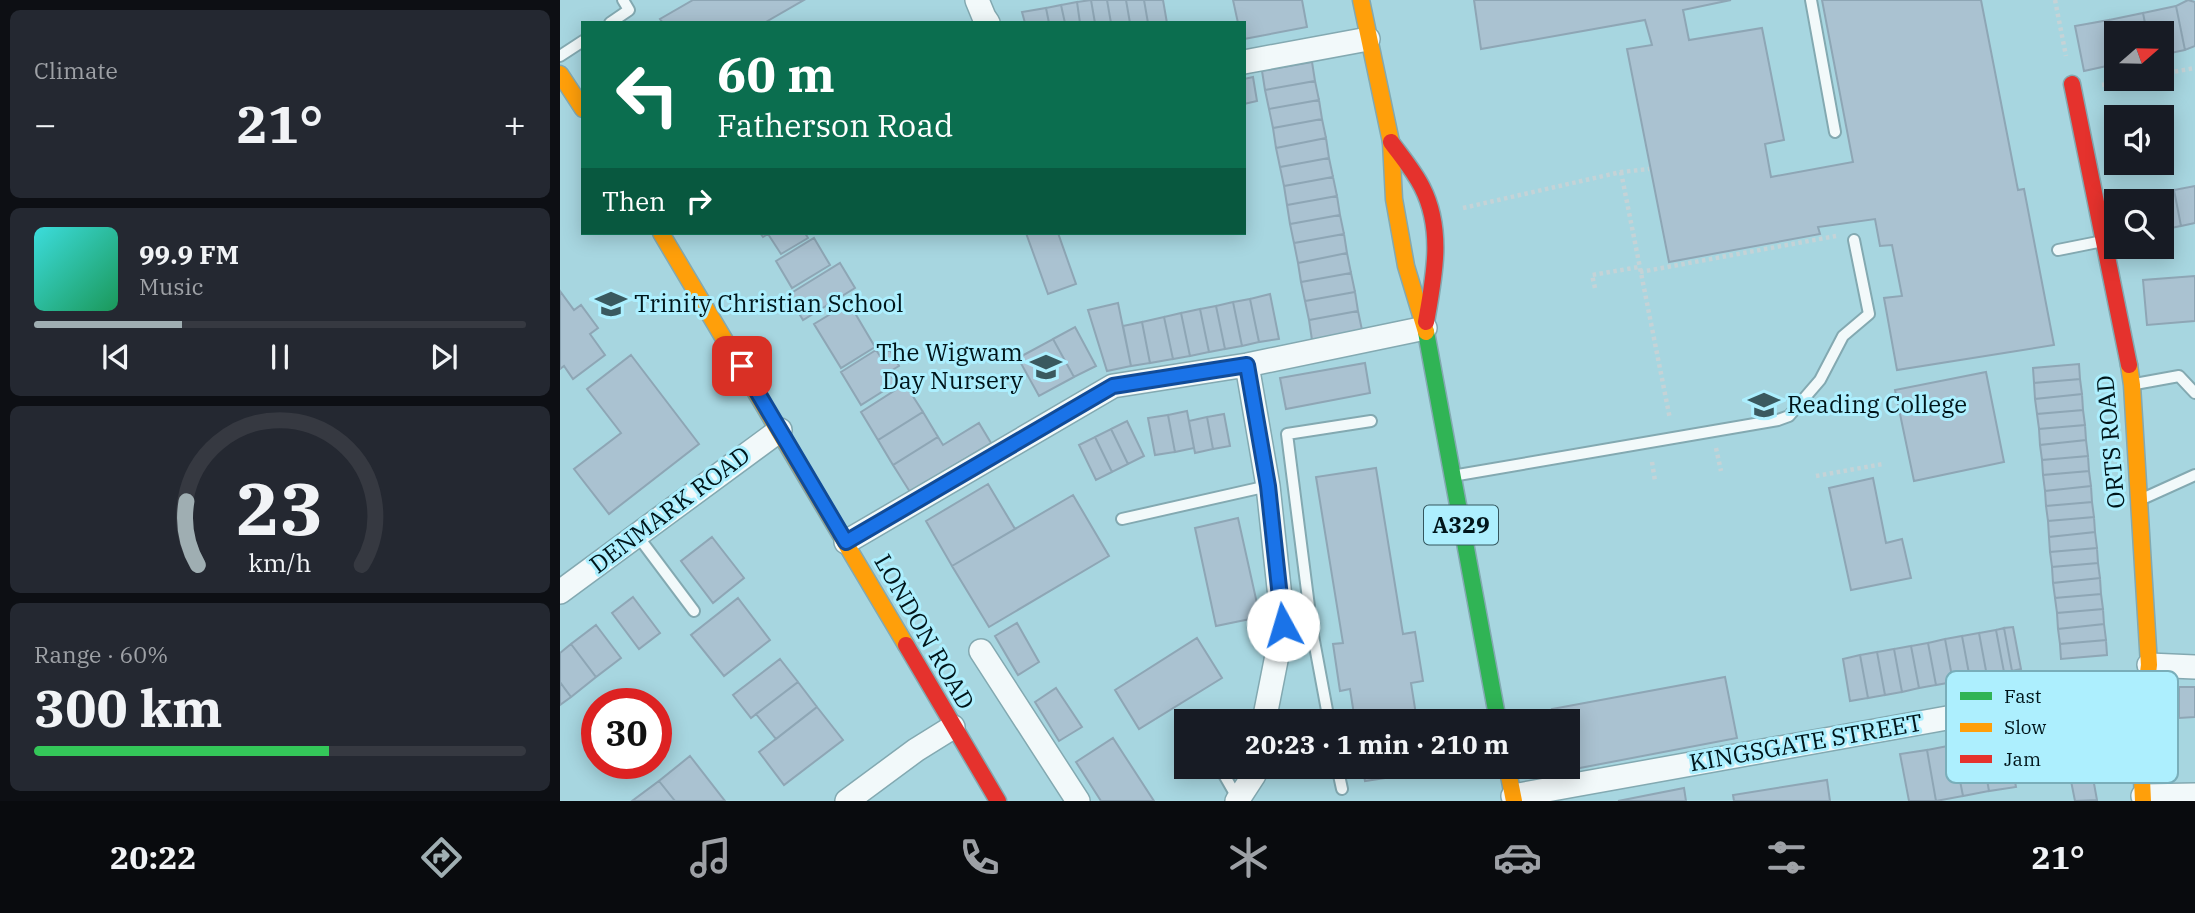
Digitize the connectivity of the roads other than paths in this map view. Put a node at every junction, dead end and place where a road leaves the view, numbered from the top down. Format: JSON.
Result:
{"nodes":[{"id":1,"x":623,"y":0,"type":"edge"},
{"id":2,"x":977,"y":0,"type":"edge"},
{"id":3,"x":1361,"y":0,"type":"edge"},
{"id":4,"x":1811,"y":0,"type":"edge"},
{"id":5,"x":613,"y":21,"type":"edge"},
{"id":6,"x":986,"y":21,"type":"edge"},
{"id":7,"x":1368,"y":39,"type":"junction"},
{"id":8,"x":581,"y":42,"type":"edge"},
{"id":9,"x":560,"y":55,"type":"edge"},
{"id":10,"x":1246,"y":62,"type":"edge"},
{"id":11,"x":560,"y":74,"type":"edge"},
{"id":12,"x":2072,"y":84,"type":"road end"},
{"id":13,"x":581,"y":106,"type":"edge"},
{"id":14,"x":1835,"y":132,"type":"dead end"},
{"id":15,"x":1391,"y":142,"type":"junction"},
{"id":16,"x":662,"y":235,"type":"edge"},
{"id":17,"x":1854,"y":240,"type":"road end"},
{"id":18,"x":2104,"y":240,"type":"joint"},
{"id":19,"x":2058,"y":250,"type":"dead end"},
{"id":20,"x":2108,"y":259,"type":"edge"},
{"id":21,"x":1425,"y":328,"type":"junction"},
{"id":22,"x":1247,"y":365,"type":"junction"},
{"id":23,"x":2132,"y":385,"type":"junction"},
{"id":24,"x":2195,"y":393,"type":"edge"},
{"id":25,"x":1371,"y":421,"type":"dead end"},
{"id":26,"x":780,"y":430,"type":"junction"},
{"id":27,"x":2195,"y":475,"type":"edge"},
{"id":28,"x":1452,"y":476,"type":"junction"},
{"id":29,"x":1268,"y":486,"type":"junction"},
{"id":30,"x":2139,"y":501,"type":"junction"},
{"id":31,"x":1122,"y":519,"type":"dead end"},
{"id":32,"x":637,"y":535,"type":"junction"},
{"id":33,"x":846,"y":542,"type":"junction"},
{"id":34,"x":560,"y":592,"type":"edge"},
{"id":35,"x":694,"y":611,"type":"dead end"},
{"id":36,"x":1283,"y":625,"type":"junction"},
{"id":37,"x":1312,"y":630,"type":"junction"},
{"id":38,"x":981,"y":651,"type":"dead end"},
{"id":39,"x":2195,"y":667,"type":"edge"},
{"id":40,"x":2147,"y":671,"type":"edge"},
{"id":41,"x":2168,"y":671,"type":"edge"},
{"id":42,"x":1266,"y":709,"type":"edge"},
{"id":43,"x":1327,"y":709,"type":"edge"},
{"id":44,"x":1496,"y":709,"type":"edge"},
{"id":45,"x":1946,"y":719,"type":"edge"},
{"id":46,"x":953,"y":727,"type":"junction"},
{"id":47,"x":1226,"y":779,"type":"edge"},
{"id":48,"x":1251,"y":779,"type":"edge"},
{"id":49,"x":1340,"y":779,"type":"edge"},
{"id":50,"x":1509,"y":779,"type":"edge"},
{"id":51,"x":1342,"y":789,"type":"dead end"},
{"id":52,"x":2195,"y":795,"type":"edge"},
{"id":53,"x":1513,"y":798,"type":"edge"},
{"id":54,"x":2143,"y":798,"type":"edge"},
{"id":55,"x":1238,"y":800,"type":"edge"},
{"id":56,"x":847,"y":801,"type":"edge"},
{"id":57,"x":998,"y":801,"type":"edge"},
{"id":58,"x":1078,"y":801,"type":"edge"}],
"edges":[{"from":1,"to":5,"type":"lane"},
{"from":2,"to":6,"type":"street"},
{"from":3,"to":7,"type":"main road","number":"A329"},
{"from":4,"to":14,"type":"lane"},
{"from":7,"to":10,"type":"street"},
{"from":7,"to":15,"type":"main road","number":"A329"},
{"from":8,"to":9,"type":"lane"},
{"from":11,"to":13,"type":"main road"},
{"from":12,"to":18,"type":"main road","name":"ORTS ROAD"},
{"from":15,"to":21,"type":"main road","number":"A329"},
{"from":15,"to":21,"type":"main road","number":"A329"},
{"from":16,"to":26,"type":"main road","name":"LONDON ROAD"},
{"from":17,"to":28,"type":"lane"},
{"from":18,"to":19,"type":"lane"},
{"from":20,"to":23,"type":"main road","name":"ORTS ROAD"},
{"from":21,"to":22,"type":"street"},
{"from":21,"to":28,"type":"main road","number":"A329"},
{"from":22,"to":29,"type":"street"},
{"from":22,"to":33,"type":"street"},
{"from":23,"to":24,"type":"lane"},
{"from":23,"to":30,"type":"main road","name":"ORTS ROAD"},
{"from":25,"to":37,"type":"lane"},
{"from":26,"to":32,"type":"street","name":"DENMARK ROAD"},
{"from":26,"to":33,"type":"main road","name":"LONDON ROAD"},
{"from":27,"to":30,"type":"lane"},
{"from":28,"to":44,"type":"main road","number":"A329"},
{"from":29,"to":31,"type":"lane"},
{"from":29,"to":36,"type":"street"},
{"from":30,"to":40,"type":"main road","name":"ORTS ROAD"},
{"from":32,"to":34,"type":"street","name":"DENMARK ROAD"},
{"from":32,"to":35,"type":"lane"},
{"from":33,"to":46,"type":"main road","name":"LONDON ROAD"},
{"from":36,"to":37,"type":"lane"},
{"from":36,"to":42,"type":"street"},
{"from":37,"to":43,"type":"lane"},
{"from":38,"to":58,"type":"street"},
{"from":39,"to":41,"type":"street"},
{"from":45,"to":53,"type":"street","name":"KINGSGATE STREET"},
{"from":46,"to":56,"type":"street"},
{"from":46,"to":57,"type":"main road","name":"LONDON ROAD"},
{"from":47,"to":55,"type":"lane"},
{"from":48,"to":55,"type":"street"},
{"from":49,"to":51,"type":"lane"},
{"from":50,"to":53,"type":"main road"},
{"from":52,"to":54,"type":"street"}]}
